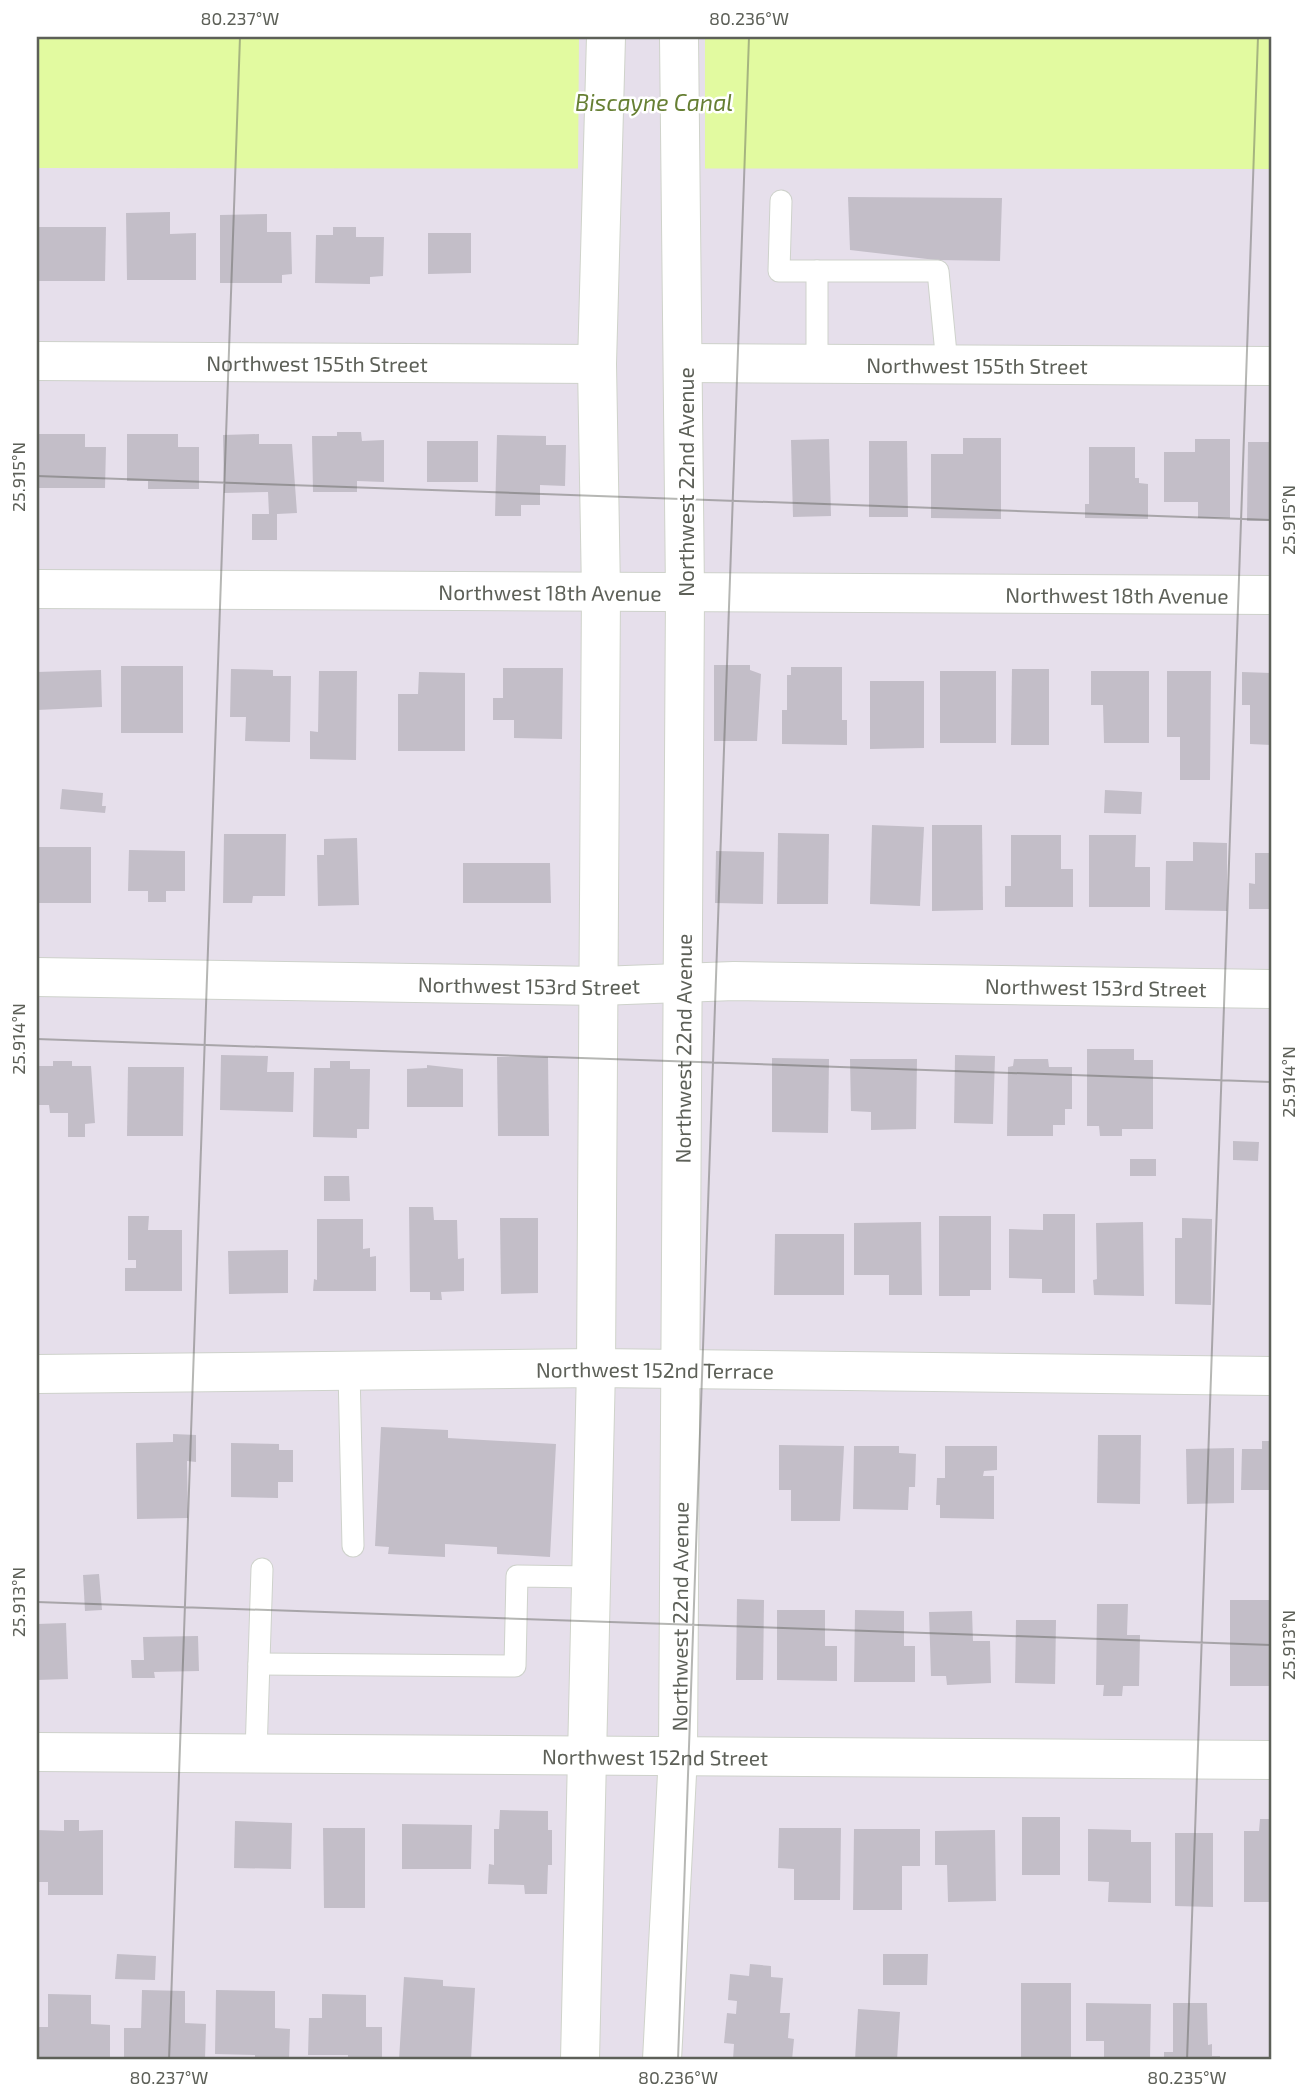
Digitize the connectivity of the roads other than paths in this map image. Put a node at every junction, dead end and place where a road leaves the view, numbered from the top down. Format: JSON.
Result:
{"nodes":[{"id":1,"x":606,"y":37,"type":"edge"},
{"id":2,"x":679,"y":37,"type":"edge"},
{"id":3,"x":781,"y":201,"type":"dead end"},
{"id":4,"x":817,"y":271,"type":"junction"},
{"id":5,"x":37,"y":361,"type":"edge"},
{"id":6,"x":685,"y":363,"type":"junction"},
{"id":7,"x":597,"y":364,"type":"junction"},
{"id":8,"x":817,"y":364,"type":"junction"},
{"id":9,"x":947,"y":364,"type":"junction"},
{"id":10,"x":1271,"y":366,"type":"edge"},
{"id":11,"x":37,"y":589,"type":"edge"},
{"id":12,"x":601,"y":592,"type":"junction"},
{"id":13,"x":685,"y":593,"type":"junction"},
{"id":14,"x":1271,"y":595,"type":"edge"},
{"id":15,"x":37,"y":977,"type":"edge"},
{"id":16,"x":683,"y":983,"type":"junction"},
{"id":17,"x":598,"y":986,"type":"junction"},
{"id":18,"x":1271,"y":989,"type":"edge"},
{"id":19,"x":596,"y":1368,"type":"junction"},
{"id":20,"x":680,"y":1369,"type":"junction"},
{"id":21,"x":349,"y":1371,"type":"junction"},
{"id":22,"x":37,"y":1374,"type":"edge"},
{"id":23,"x":1271,"y":1376,"type":"edge"},
{"id":24,"x":353,"y":1546,"type":"dead end"},
{"id":25,"x":262,"y":1569,"type":"dead end"},
{"id":26,"x":591,"y":1577,"type":"junction"},
{"id":27,"x":259,"y":1664,"type":"junction"},
{"id":28,"x":37,"y":1752,"type":"edge"},
{"id":29,"x":256,"y":1753,"type":"junction"},
{"id":30,"x":585,"y":1755,"type":"junction"},
{"id":31,"x":678,"y":1755,"type":"junction"},
{"id":32,"x":1271,"y":1760,"type":"edge"},
{"id":33,"x":580,"y":2060,"type":"edge"},
{"id":34,"x":662,"y":2060,"type":"edge"}],
"edges":[{"from":1,"to":7,"type":"street"},
{"from":2,"to":6,"type":"street","name":"Northwest 22nd Avenue"},
{"from":3,"to":4,"type":"lane"},
{"from":4,"to":8,"type":"lane"},
{"from":4,"to":9,"type":"lane"},
{"from":5,"to":7,"type":"street","name":"Northwest 155th Street"},
{"from":6,"to":8,"type":"street","name":"Northwest 155th Street"},
{"from":6,"to":13,"type":"street","name":"Northwest 22nd Avenue"},
{"from":7,"to":12,"type":"street"},
{"from":8,"to":9,"type":"street","name":"Northwest 155th Street"},
{"from":9,"to":10,"type":"street","name":"Northwest 155th Street"},
{"from":11,"to":12,"type":"street","name":"Northwest 18th Avenue"},
{"from":12,"to":13,"type":"street","name":"Northwest 18th Avenue"},
{"from":12,"to":17,"type":"street"},
{"from":13,"to":14,"type":"street","name":"Northwest 18th Avenue"},
{"from":13,"to":16,"type":"street","name":"Northwest 22nd Avenue"},
{"from":15,"to":17,"type":"street","name":"Northwest 153rd Street"},
{"from":16,"to":17,"type":"street","name":"Northwest 153rd Street"},
{"from":16,"to":18,"type":"street","name":"Northwest 153rd Street"},
{"from":16,"to":20,"type":"street","name":"Northwest 22nd Avenue"},
{"from":17,"to":19,"type":"street"},
{"from":19,"to":20,"type":"street","name":"Northwest 152nd Terrace"},
{"from":19,"to":21,"type":"street","name":"Northwest 152nd Terrace"},
{"from":19,"to":26,"type":"street"},
{"from":20,"to":23,"type":"street","name":"Northwest 152nd Terrace"},
{"from":20,"to":31,"type":"street","name":"Northwest 22nd Avenue"},
{"from":21,"to":22,"type":"street","name":"Northwest 152nd Terrace"},
{"from":21,"to":24,"type":"lane"},
{"from":25,"to":27,"type":"lane"},
{"from":26,"to":27,"type":"lane"},
{"from":26,"to":30,"type":"street"},
{"from":27,"to":29,"type":"lane"},
{"from":28,"to":29,"type":"street","name":"Northwest 152nd Street"},
{"from":29,"to":30,"type":"street","name":"Northwest 152nd Street"},
{"from":30,"to":31,"type":"street","name":"Northwest 152nd Street"},
{"from":30,"to":33,"type":"street"},
{"from":31,"to":32,"type":"street","name":"Northwest 152nd Street"},
{"from":31,"to":34,"type":"street","name":"Northwest 22nd Avenue"}]}
